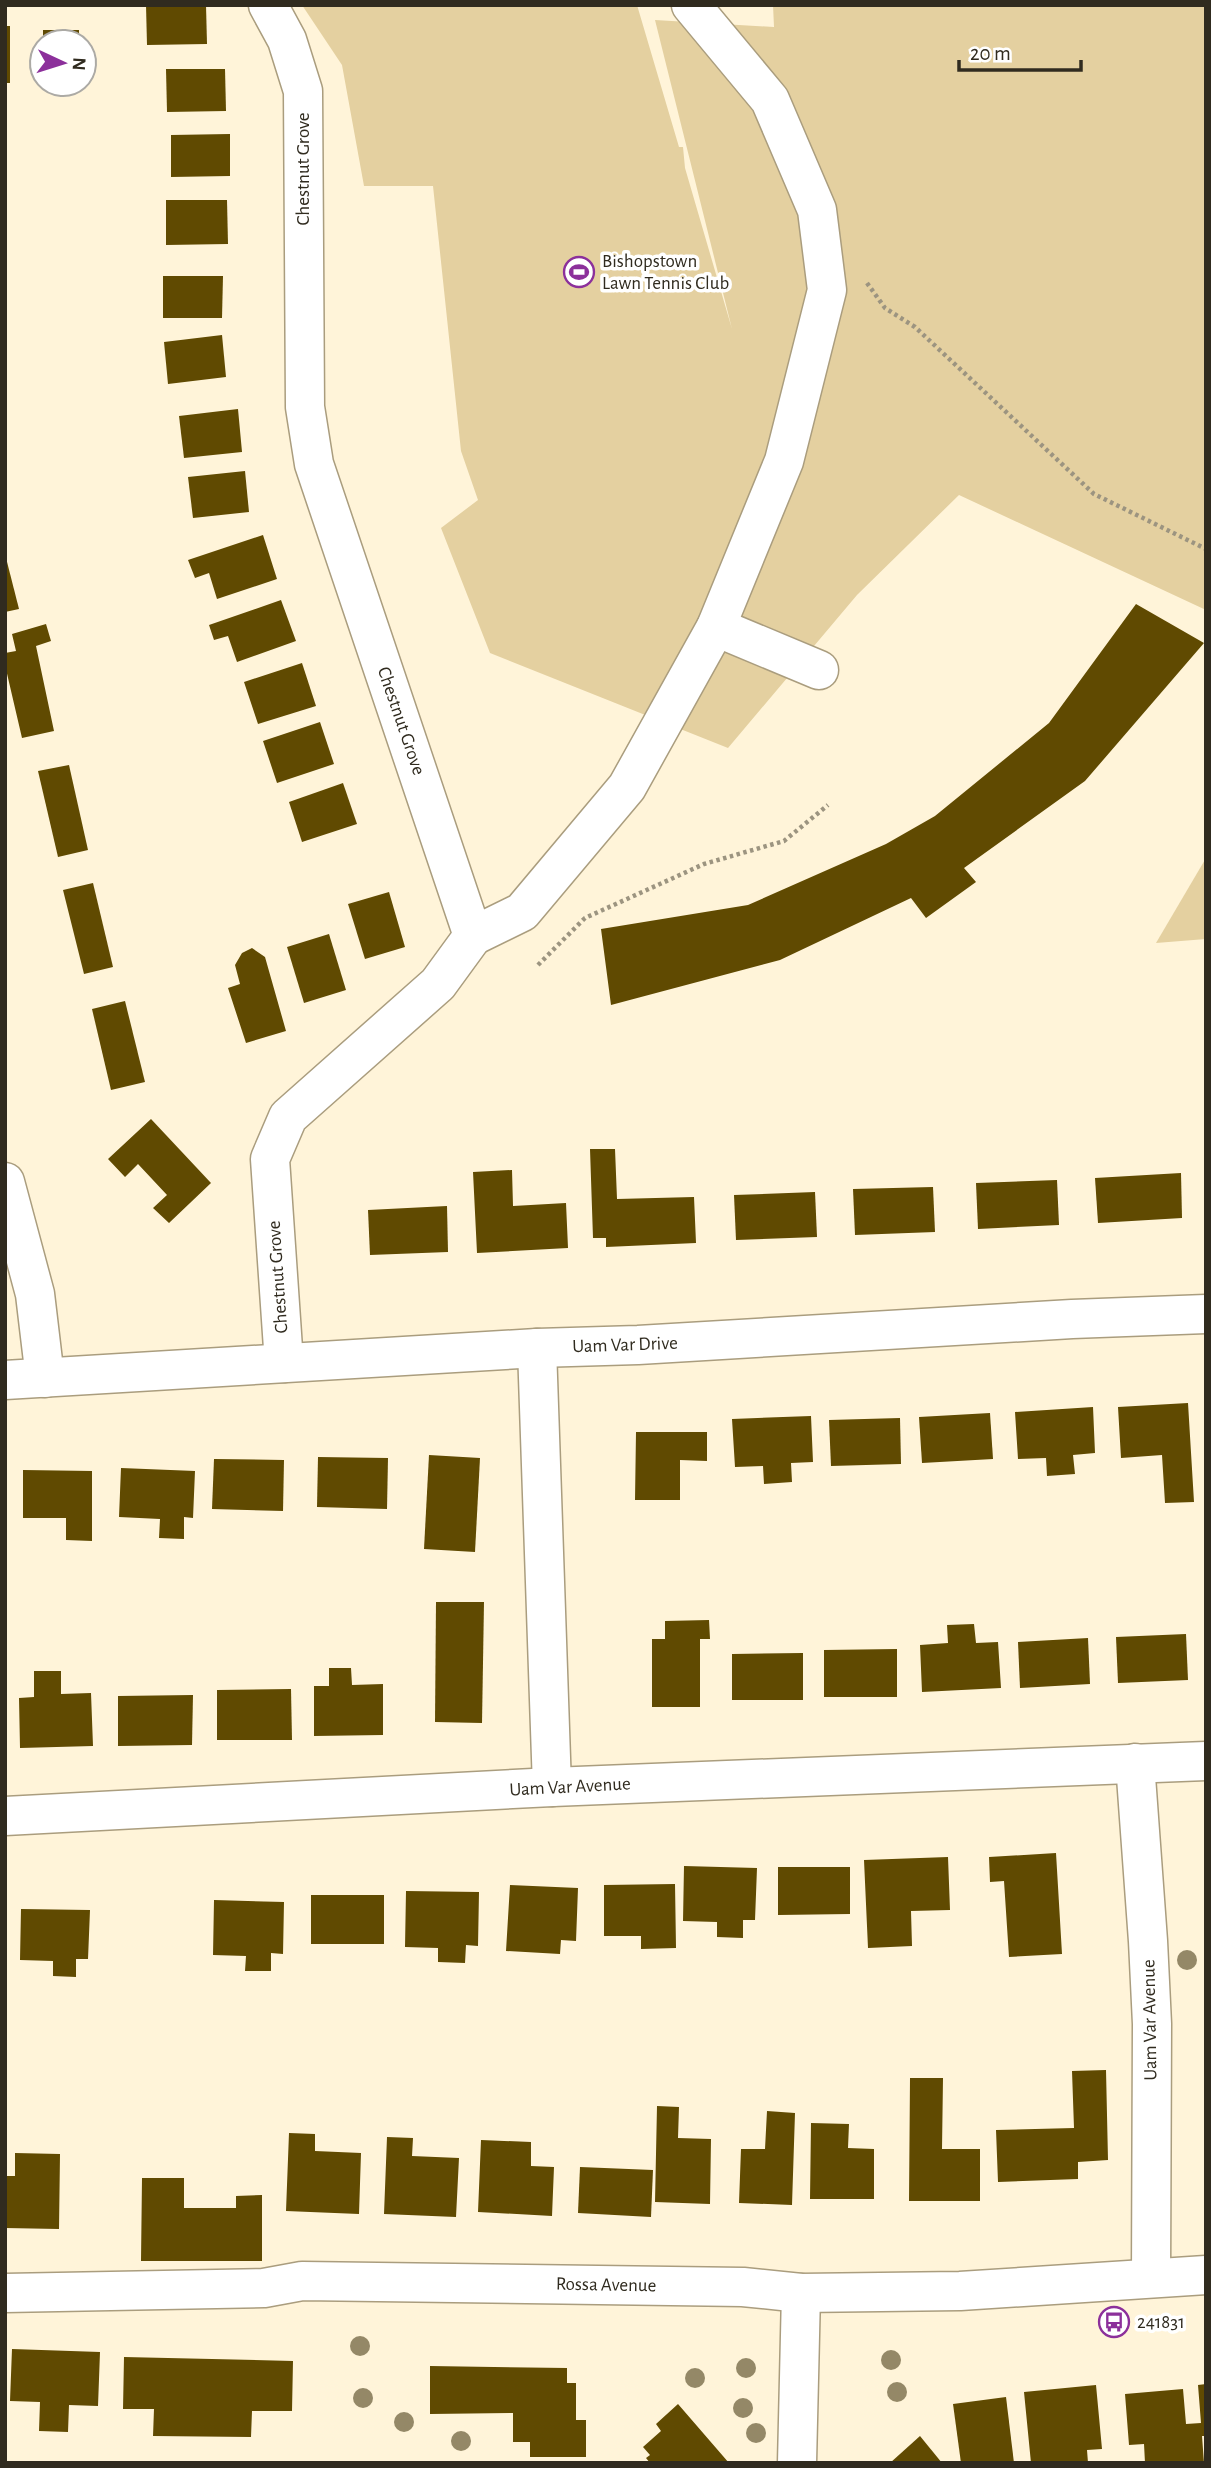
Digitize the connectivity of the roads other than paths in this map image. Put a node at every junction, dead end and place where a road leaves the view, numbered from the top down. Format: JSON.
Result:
{"nodes":[{"id":1,"x":268,"y":5,"type":"edge"},
{"id":2,"x":691,"y":5,"type":"edge"},
{"id":3,"x":716,"y":627,"type":"junction"},
{"id":4,"x":819,"y":670,"type":"dead end"},
{"id":5,"x":473,"y":936,"type":"junction"},
{"id":6,"x":5,"y":1182,"type":"edge"},
{"id":7,"x":1206,"y":1314,"type":"edge"},
{"id":8,"x":537,"y":1348,"type":"junction"},
{"id":9,"x":284,"y":1363,"type":"junction"},
{"id":10,"x":45,"y":1378,"type":"junction"},
{"id":11,"x":5,"y":1380,"type":"edge"},
{"id":12,"x":1206,"y":1761,"type":"edge"},
{"id":13,"x":1135,"y":1763,"type":"junction"},
{"id":14,"x":552,"y":1787,"type":"junction"},
{"id":15,"x":5,"y":1816,"type":"edge"},
{"id":16,"x":1206,"y":2275,"type":"edge"},
{"id":17,"x":1151,"y":2278,"type":"junction"},
{"id":18,"x":5,"y":2293,"type":"edge"},
{"id":19,"x":801,"y":2293,"type":"junction"},
{"id":20,"x":797,"y":2463,"type":"edge"}],
"edges":[{"from":1,"to":5,"type":"street","name":"Chestnut Grove"},
{"from":2,"to":3,"type":"street"},
{"from":3,"to":4,"type":"street"},
{"from":3,"to":5,"type":"street"},
{"from":5,"to":9,"type":"street","name":"Chestnut Grove"},
{"from":6,"to":10,"type":"street"},
{"from":7,"to":8,"type":"street","name":"Uam Var Drive"},
{"from":8,"to":9,"type":"street","name":"Uam Var Drive"},
{"from":8,"to":14,"type":"street"},
{"from":9,"to":10,"type":"street","name":"Uam Var Drive"},
{"from":10,"to":11,"type":"street","name":"Uam Var Drive"},
{"from":12,"to":13,"type":"street","name":"Uam Var Avenue"},
{"from":13,"to":14,"type":"street","name":"Uam Var Avenue"},
{"from":13,"to":17,"type":"street","name":"Uam Var Avenue"},
{"from":14,"to":15,"type":"street","name":"Uam Var Avenue"},
{"from":16,"to":17,"type":"street","name":"Rossa Avenue"},
{"from":17,"to":19,"type":"street","name":"Rossa Avenue"},
{"from":18,"to":19,"type":"street","name":"Rossa Avenue"},
{"from":19,"to":20,"type":"street"}]}
